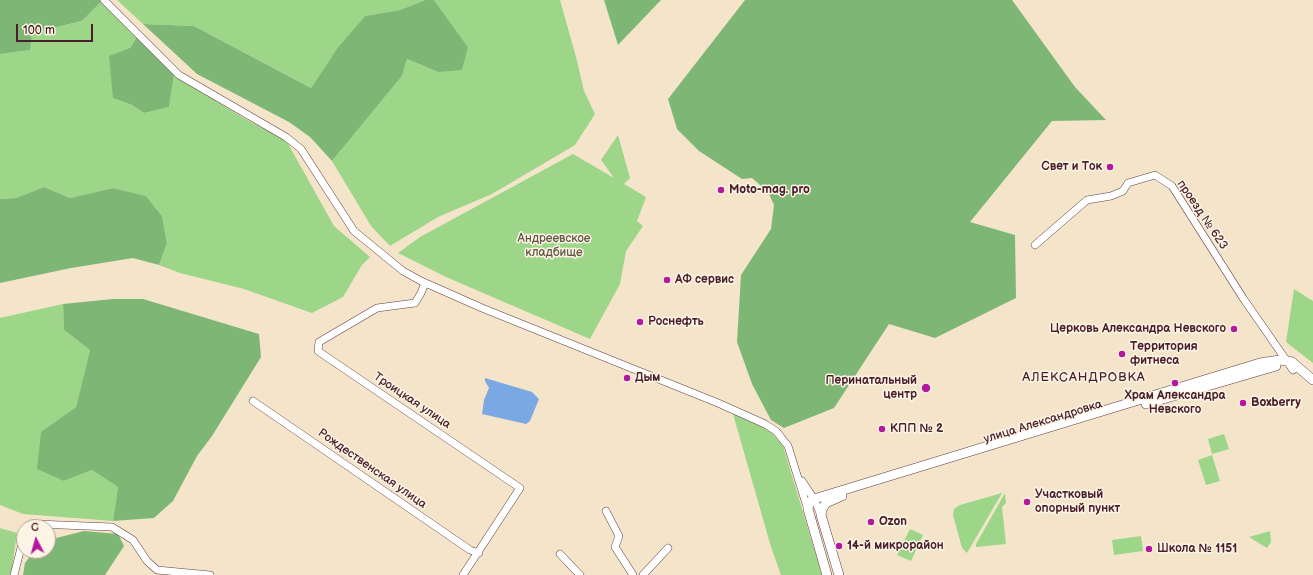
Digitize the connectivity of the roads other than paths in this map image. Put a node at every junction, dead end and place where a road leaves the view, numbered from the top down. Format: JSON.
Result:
{"nodes":[{"id":1,"x":104,"y":0,"type":"edge"},
{"id":2,"x":1035,"y":244,"type":"dead end"},
{"id":3,"x":425,"y":282,"type":"junction"},
{"id":4,"x":1283,"y":362,"type":"junction"},
{"id":5,"x":1313,"y":380,"type":"edge"},
{"id":6,"x":1313,"y":388,"type":"edge"},
{"id":7,"x":253,"y":400,"type":"dead end"},
{"id":8,"x":798,"y":474,"type":"junction"},
{"id":9,"x":807,"y":488,"type":"junction"},
{"id":10,"x":830,"y":497,"type":"junction"},
{"id":11,"x":810,"y":503,"type":"junction"},
{"id":12,"x":606,"y":511,"type":"dead end"},
{"id":13,"x":821,"y":516,"type":"junction"},
{"id":14,"x":56,"y":525,"type":"edge"},
{"id":15,"x":668,"y":548,"type":"dead end"},
{"id":16,"x":479,"y":553,"type":"junction"},
{"id":17,"x":560,"y":554,"type":"dead end"},
{"id":18,"x":18,"y":559,"type":"edge"},
{"id":19,"x":14,"y":575,"type":"edge"},
{"id":20,"x":210,"y":575,"type":"edge"},
{"id":21,"x":463,"y":575,"type":"edge"},
{"id":22,"x":580,"y":575,"type":"edge"},
{"id":23,"x":633,"y":575,"type":"edge"},
{"id":24,"x":643,"y":575,"type":"edge"},
{"id":25,"x":827,"y":575,"type":"edge"},
{"id":26,"x":839,"y":575,"type":"edge"}],
"edges":[{"from":1,"to":3,"type":"street"},
{"from":2,"to":4,"type":"street","name":"проезд № 623"},
{"from":3,"to":8,"type":"street"},
{"from":3,"to":16,"type":"street","name":"Троицкая улица"},
{"from":4,"to":5,"type":"main road"},
{"from":4,"to":6,"type":"main road"},
{"from":4,"to":10,"type":"main road","name":"улица Александровка"},
{"from":4,"to":10,"type":"main road","name":"улица Александровка"},
{"from":7,"to":16,"type":"street","name":"Рождественская улица"},
{"from":8,"to":9,"type":"street"},
{"from":8,"to":11,"type":"street"},
{"from":9,"to":10,"type":"street"},
{"from":9,"to":11,"type":"street"},
{"from":10,"to":11,"type":"main road","name":"улица Александровка"},
{"from":10,"to":13,"type":"main road"},
{"from":11,"to":13,"type":"street"},
{"from":11,"to":25,"type":"main road"},
{"from":12,"to":23,"type":"street"},
{"from":13,"to":26,"type":"main road"},
{"from":14,"to":20,"type":"street"},
{"from":15,"to":24,"type":"street"},
{"from":16,"to":21,"type":"street","name":"Троицкая улица"},
{"from":17,"to":22,"type":"street"},
{"from":18,"to":19,"type":"street"}]}
